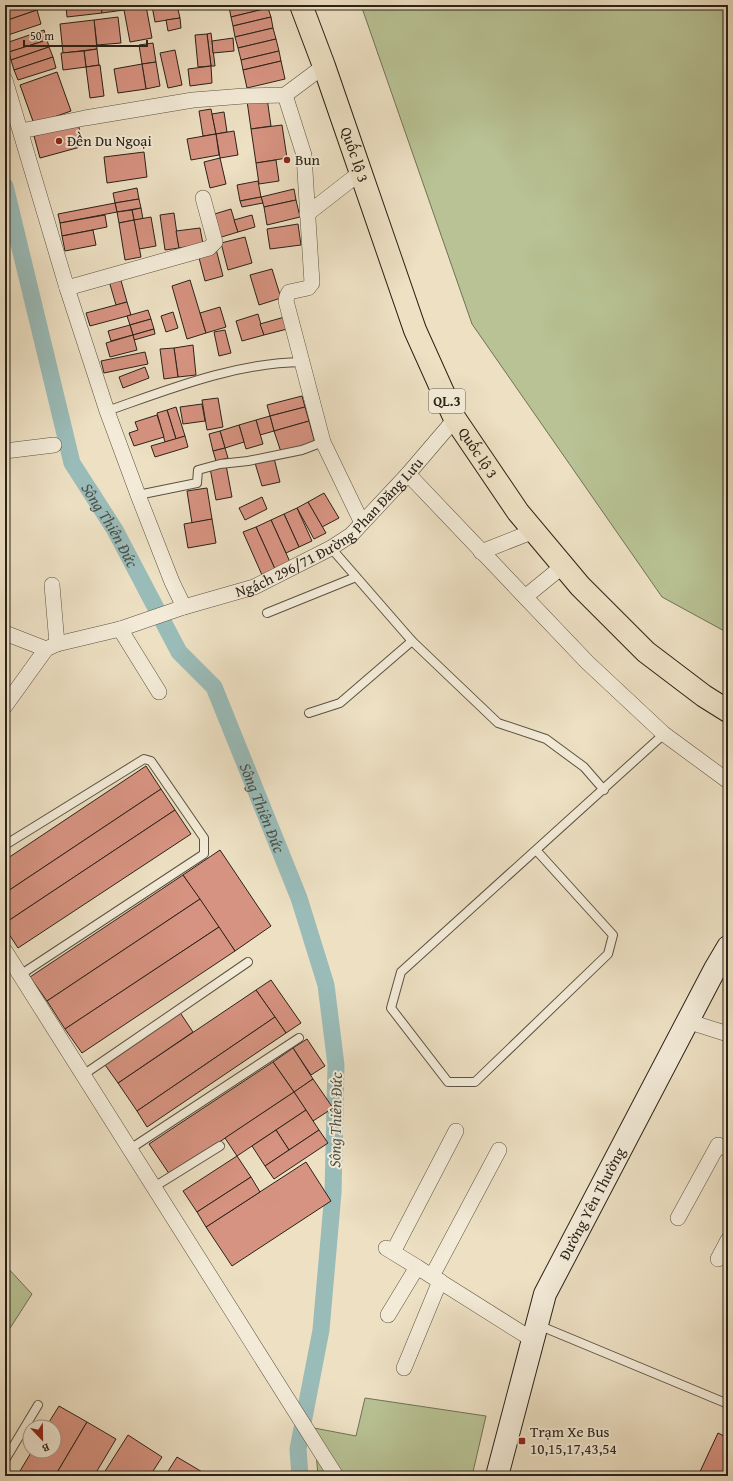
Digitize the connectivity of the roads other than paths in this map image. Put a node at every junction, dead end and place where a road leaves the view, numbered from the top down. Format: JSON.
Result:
{"nodes":[{"id":1,"x":301,"y":5,"type":"edge"},
{"id":2,"x":324,"y":66,"type":"junction"},
{"id":3,"x":5,"y":80,"type":"edge"},
{"id":4,"x":285,"y":95,"type":"junction"},
{"id":5,"x":21,"y":131,"type":"junction"},
{"id":6,"x":361,"y":172,"type":"junction"},
{"id":7,"x":203,"y":198,"type":"dead end"},
{"id":8,"x":307,"y":214,"type":"junction"},
{"id":9,"x":67,"y":288,"type":"junction"},
{"id":10,"x":302,"y":362,"type":"junction"},
{"id":11,"x":107,"y":411,"type":"junction"},
{"id":12,"x":455,"y":419,"type":"junction"},
{"id":13,"x":323,"y":442,"type":"junction"},
{"id":14,"x":54,"y":445,"type":"dead end"},
{"id":15,"x":5,"y":451,"type":"edge"},
{"id":16,"x":408,"y":474,"type":"junction"},
{"id":17,"x":138,"y":495,"type":"junction"},
{"id":18,"x":362,"y":523,"type":"junction"},
{"id":19,"x":534,"y":531,"type":"junction"},
{"id":20,"x":331,"y":548,"type":"junction"},
{"id":21,"x":481,"y":552,"type":"junction"},
{"id":22,"x":563,"y":566,"type":"junction"},
{"id":23,"x":356,"y":577,"type":"junction"},
{"id":24,"x":52,"y":585,"type":"dead end"},
{"id":25,"x":524,"y":597,"type":"junction"},
{"id":26,"x":183,"y":607,"type":"junction"},
{"id":27,"x":266,"y":613,"type":"dead end"},
{"id":28,"x":123,"y":628,"type":"junction"},
{"id":29,"x":5,"y":632,"type":"edge"},
{"id":30,"x":412,"y":642,"type":"junction"},
{"id":31,"x":52,"y":646,"type":"junction"},
{"id":32,"x":159,"y":692,"type":"dead end"},
{"id":33,"x":5,"y":706,"type":"edge"},
{"id":34,"x":728,"y":711,"type":"edge"},
{"id":35,"x":309,"y":713,"type":"dead end"},
{"id":36,"x":664,"y":734,"type":"junction"},
{"id":37,"x":728,"y":781,"type":"edge"},
{"id":38,"x":604,"y":790,"type":"junction"},
{"id":39,"x":5,"y":845,"type":"edge"},
{"id":40,"x":536,"y":850,"type":"junction"},
{"id":41,"x":728,"y":947,"type":"edge"},
{"id":42,"x":5,"y":951,"type":"edge"},
{"id":43,"x":248,"y":962,"type":"dead end"},
{"id":44,"x":20,"y":975,"type":"junction"},
{"id":45,"x":688,"y":1021,"type":"junction"},
{"id":46,"x":728,"y":1034,"type":"edge"},
{"id":47,"x":299,"y":1038,"type":"dead end"},
{"id":48,"x":83,"y":1074,"type":"junction"},
{"id":49,"x":456,"y":1131,"type":"dead end"},
{"id":50,"x":220,"y":1146,"type":"dead end"},
{"id":51,"x":130,"y":1149,"type":"junction"},
{"id":52,"x":728,"y":1149,"type":"edge"},
{"id":53,"x":499,"y":1150,"type":"dead end"},
{"id":54,"x":154,"y":1187,"type":"junction"},
{"id":55,"x":678,"y":1218,"type":"dead end"},
{"id":56,"x":728,"y":1240,"type":"edge"},
{"id":57,"x":718,"y":1259,"type":"dead end"},
{"id":58,"x":417,"y":1267,"type":"junction"},
{"id":59,"x":436,"y":1279,"type":"junction"},
{"id":60,"x":388,"y":1315,"type":"dead end"},
{"id":61,"x":535,"y":1333,"type":"junction"},
{"id":62,"x":404,"y":1368,"type":"dead end"},
{"id":63,"x":728,"y":1404,"type":"edge"},
{"id":64,"x":38,"y":1405,"type":"dead end"},
{"id":65,"x":5,"y":1460,"type":"edge"},
{"id":66,"x":333,"y":1471,"type":"edge"},
{"id":67,"x":497,"y":1476,"type":"edge"}],
"edges":[{"from":1,"to":2,"type":"highway","name":"Quốc lộ 3","number":"QL.3"},
{"from":2,"to":4,"type":"street"},
{"from":2,"to":6,"type":"highway","name":"Quốc lộ 3","number":"QL.3"},
{"from":3,"to":5,"type":"street"},
{"from":4,"to":5,"type":"street"},
{"from":4,"to":8,"type":"street"},
{"from":5,"to":9,"type":"street"},
{"from":6,"to":8,"type":"street"},
{"from":6,"to":12,"type":"highway","name":"Quốc lộ 3","number":"QL.3"},
{"from":7,"to":9,"type":"street"},
{"from":8,"to":10,"type":"street"},
{"from":9,"to":11,"type":"street"},
{"from":10,"to":11,"type":"lane"},
{"from":10,"to":13,"type":"street"},
{"from":11,"to":17,"type":"street"},
{"from":12,"to":16,"type":"street","name":"Ngách 296/71 Đường Phan Đăng Lưu"},
{"from":12,"to":19,"type":"highway","name":"Quốc lộ 3","number":"QL.3"},
{"from":13,"to":17,"type":"lane"},
{"from":13,"to":18,"type":"street"},
{"from":14,"to":15,"type":"street"},
{"from":16,"to":18,"type":"street","name":"Ngách 296/71 Đường Phan Đăng Lưu"},
{"from":16,"to":21,"type":"street"},
{"from":17,"to":26,"type":"street"},
{"from":18,"to":20,"type":"street","name":"Ngách 296/71 Đường Phan Đăng Lưu"},
{"from":19,"to":21,"type":"street"},
{"from":19,"to":22,"type":"highway","name":"Quốc lộ 3","number":"QL.3"},
{"from":20,"to":23,"type":"lane"},
{"from":20,"to":26,"type":"street","name":"Ngách 296/71 Đường Phan Đăng Lưu"},
{"from":21,"to":25,"type":"street"},
{"from":22,"to":25,"type":"street"},
{"from":22,"to":34,"type":"highway","name":"Quốc lộ 3","number":"QL.3"},
{"from":23,"to":27,"type":"lane"},
{"from":23,"to":30,"type":"lane"},
{"from":24,"to":31,"type":"street"},
{"from":25,"to":36,"type":"street"},
{"from":26,"to":28,"type":"street","name":"Ngách 296/71 Đường Phan Đăng Lưu"},
{"from":28,"to":31,"type":"street","name":"Ngách 296/71 Đường Phan Đăng Lưu"},
{"from":28,"to":32,"type":"street"},
{"from":29,"to":31,"type":"street"},
{"from":30,"to":35,"type":"lane"},
{"from":30,"to":38,"type":"lane"},
{"from":31,"to":33,"type":"street"},
{"from":36,"to":37,"type":"street"},
{"from":36,"to":38,"type":"lane"},
{"from":38,"to":40,"type":"lane"},
{"from":39,"to":44,"type":"lane"},
{"from":40,"to":40,"type":"lane"},
{"from":41,"to":45,"type":"main road","name":"Đường Yên Thường"},
{"from":42,"to":44,"type":"street"},
{"from":43,"to":48,"type":"lane"},
{"from":44,"to":48,"type":"street"},
{"from":45,"to":46,"type":"street"},
{"from":45,"to":61,"type":"main road","name":"Đường Yên Thường"},
{"from":47,"to":51,"type":"lane"},
{"from":48,"to":51,"type":"street"},
{"from":49,"to":58,"type":"street"},
{"from":50,"to":54,"type":"lane"},
{"from":51,"to":54,"type":"street"},
{"from":52,"to":55,"type":"street"},
{"from":53,"to":59,"type":"street"},
{"from":54,"to":66,"type":"street"},
{"from":56,"to":57,"type":"street"},
{"from":58,"to":59,"type":"street"},
{"from":58,"to":60,"type":"street"},
{"from":59,"to":61,"type":"street"},
{"from":59,"to":62,"type":"street"},
{"from":61,"to":63,"type":"lane"},
{"from":61,"to":67,"type":"main road","name":"Đường Yên Thường"},
{"from":64,"to":65,"type":"lane"}]}
